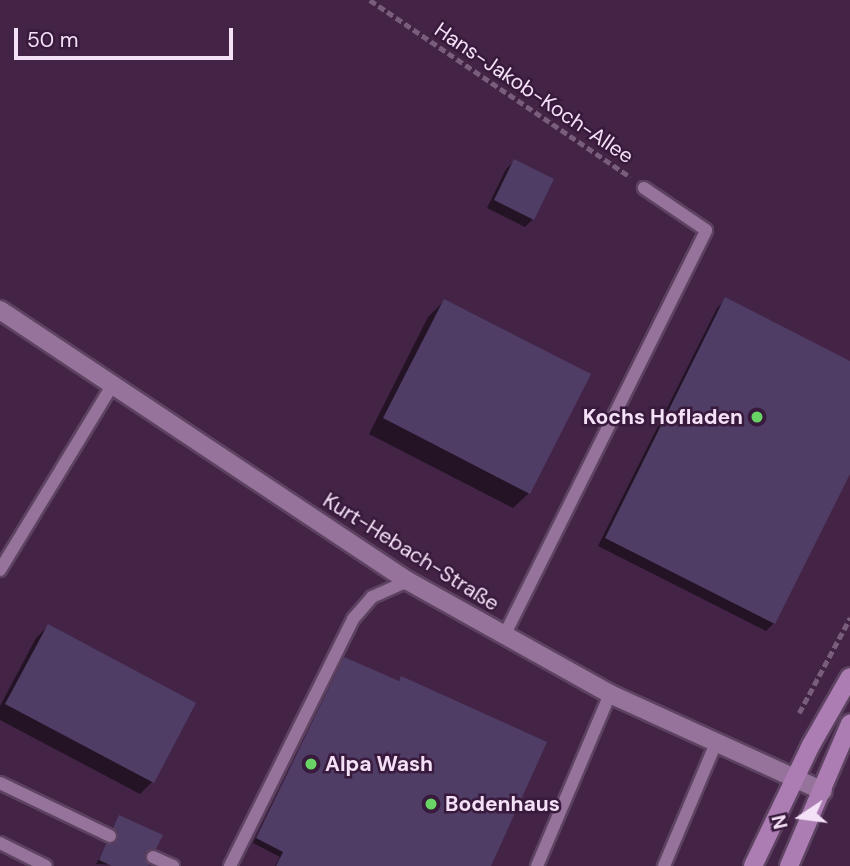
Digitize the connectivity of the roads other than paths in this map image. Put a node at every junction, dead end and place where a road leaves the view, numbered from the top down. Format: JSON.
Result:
{"nodes":[{"id":1,"x":645,"y":188,"type":"road end"},
{"id":2,"x":0,"y":310,"type":"edge"},
{"id":3,"x":112,"y":386,"type":"junction"},
{"id":4,"x":0,"y":570,"type":"edge"},
{"id":5,"x":408,"y":581,"type":"junction"},
{"id":6,"x":504,"y":636,"type":"junction"},
{"id":7,"x":850,"y":677,"type":"edge"},
{"id":8,"x":610,"y":695,"type":"junction"},
{"id":9,"x":850,"y":724,"type":"edge"},
{"id":10,"x":716,"y":744,"type":"junction"},
{"id":11,"x":794,"y":778,"type":"junction"},
{"id":12,"x":0,"y":783,"type":"edge"},
{"id":13,"x":823,"y":790,"type":"junction"},
{"id":14,"x":110,"y":836,"type":"dead end"},
{"id":15,"x":0,"y":843,"type":"edge"},
{"id":16,"x":153,"y":857,"type":"dead end"},
{"id":17,"x":46,"y":866,"type":"edge"},
{"id":18,"x":173,"y":866,"type":"edge"},
{"id":19,"x":230,"y":866,"type":"edge"},
{"id":20,"x":537,"y":866,"type":"edge"},
{"id":21,"x":664,"y":866,"type":"edge"},
{"id":22,"x":753,"y":866,"type":"edge"},
{"id":23,"x":789,"y":866,"type":"edge"}],
"edges":[{"from":1,"to":6,"type":"lane"},
{"from":2,"to":3,"type":"street","name":"Kurt-Hebach-Straße"},
{"from":3,"to":4,"type":"lane"},
{"from":3,"to":5,"type":"street","name":"Kurt-Hebach-Straße"},
{"from":5,"to":6,"type":"street","name":"Kurt-Hebach-Straße"},
{"from":5,"to":19,"type":"lane"},
{"from":6,"to":8,"type":"street","name":"Kurt-Hebach-Straße"},
{"from":7,"to":11,"type":"street"},
{"from":8,"to":10,"type":"street","name":"Kurt-Hebach-Straße"},
{"from":8,"to":20,"type":"lane"},
{"from":9,"to":13,"type":"street"},
{"from":10,"to":11,"type":"street","name":"Kurt-Hebach-Straße"},
{"from":10,"to":21,"type":"lane"},
{"from":11,"to":13,"type":"street","name":"Kurt-Hebach-Straße"},
{"from":11,"to":22,"type":"street"},
{"from":12,"to":14,"type":"lane"},
{"from":13,"to":23,"type":"street"},
{"from":15,"to":17,"type":"lane"},
{"from":16,"to":18,"type":"lane"}]}
